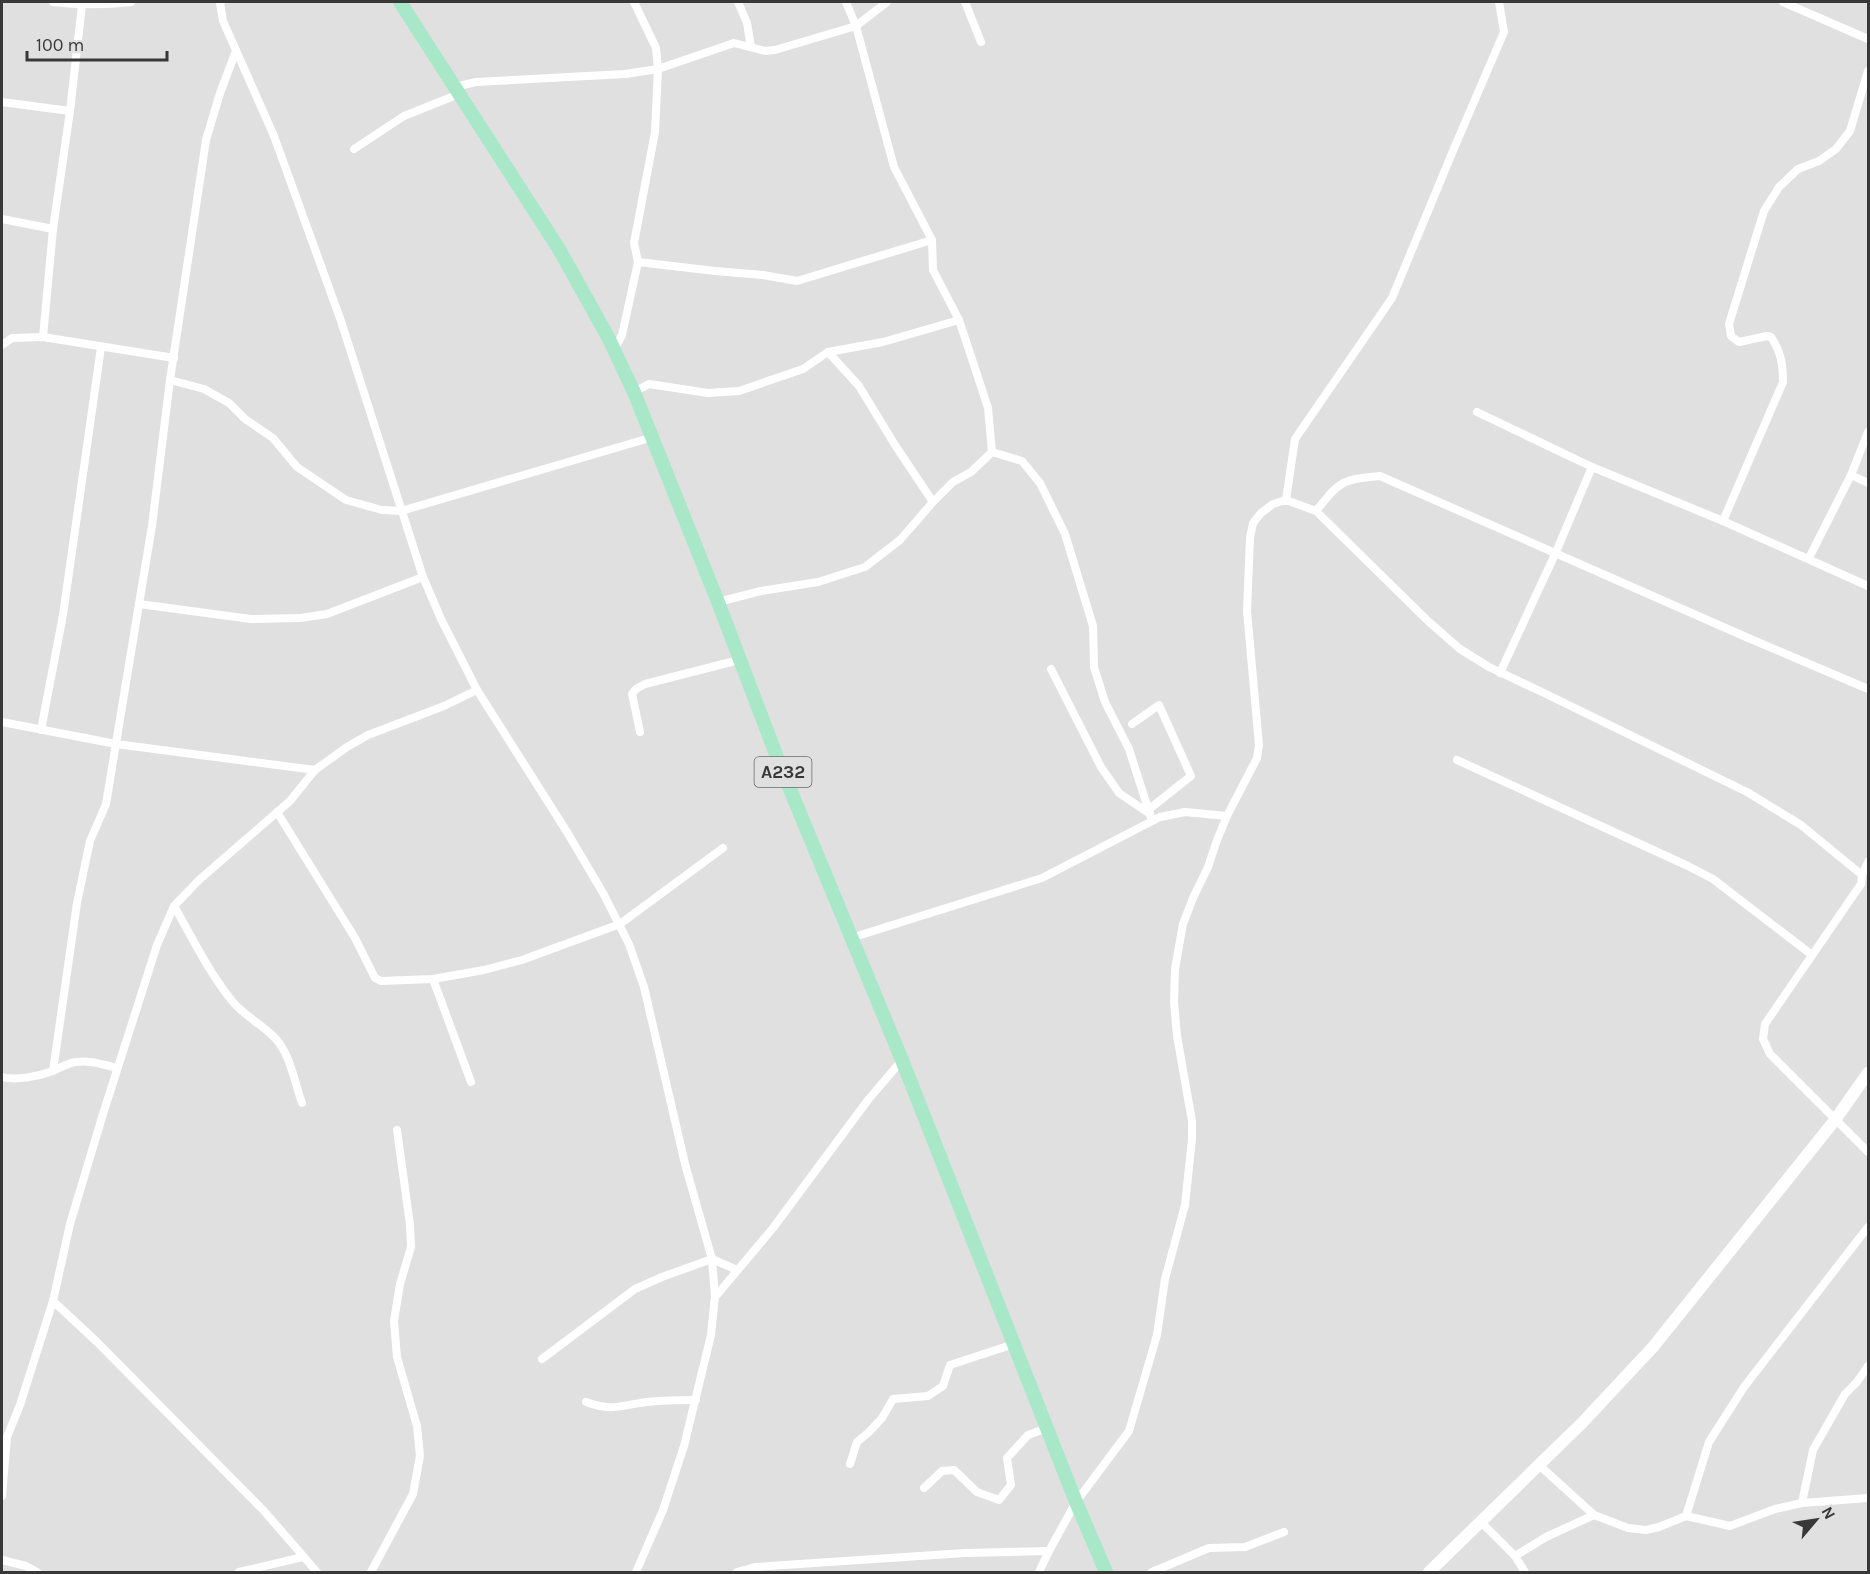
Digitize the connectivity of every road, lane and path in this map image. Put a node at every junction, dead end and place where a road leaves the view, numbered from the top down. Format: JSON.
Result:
{"nodes":[{"id":1,"x":53,"y":2,"type":"edge"},
{"id":2,"x":131,"y":2,"type":"edge"},
{"id":3,"x":219,"y":2,"type":"edge"},
{"id":4,"x":400,"y":2,"type":"edge"},
{"id":5,"x":634,"y":2,"type":"edge"},
{"id":6,"x":738,"y":2,"type":"edge"},
{"id":7,"x":846,"y":2,"type":"edge"},
{"id":8,"x":887,"y":2,"type":"edge"},
{"id":9,"x":965,"y":2,"type":"edge"},
{"id":10,"x":1499,"y":2,"type":"edge"},
{"id":11,"x":1783,"y":2,"type":"edge"},
{"id":12,"x":106,"y":3,"type":"edge"},
{"id":13,"x":82,"y":5,"type":"junction"},
{"id":14,"x":856,"y":26,"type":"junction"},
{"id":15,"x":1869,"y":39,"type":"edge"},
{"id":16,"x":981,"y":42,"type":"dead end"},
{"id":17,"x":751,"y":47,"type":"junction"},
{"id":18,"x":236,"y":51,"type":"junction"},
{"id":19,"x":657,"y":69,"type":"junction"},
{"id":20,"x":1869,"y":71,"type":"edge"},
{"id":21,"x":457,"y":90,"type":"junction"},
{"id":22,"x":2,"y":102,"type":"edge"},
{"id":23,"x":70,"y":111,"type":"junction"},
{"id":24,"x":354,"y":149,"type":"dead end"},
{"id":25,"x":2,"y":219,"type":"edge"},
{"id":26,"x":53,"y":229,"type":"junction"},
{"id":27,"x":933,"y":240,"type":"junction"},
{"id":28,"x":638,"y":262,"type":"junction"},
{"id":29,"x":959,"y":320,"type":"junction"},
{"id":30,"x":2,"y":336,"type":"edge"},
{"id":31,"x":44,"y":337,"type":"junction"},
{"id":32,"x":12,"y":338,"type":"junction"},
{"id":33,"x":2,"y":345,"type":"edge"},
{"id":34,"x":101,"y":347,"type":"junction"},
{"id":35,"x":614,"y":350,"type":"junction"},
{"id":36,"x":828,"y":352,"type":"junction"},
{"id":37,"x":174,"y":358,"type":"junction"},
{"id":38,"x":170,"y":380,"type":"junction"},
{"id":39,"x":634,"y":392,"type":"junction"},
{"id":40,"x":1477,"y":412,"type":"dead end"},
{"id":41,"x":1869,"y":432,"type":"edge"},
{"id":42,"x":653,"y":437,"type":"junction"},
{"id":43,"x":992,"y":452,"type":"junction"},
{"id":44,"x":1592,"y":467,"type":"junction"},
{"id":45,"x":1851,"y":475,"type":"junction"},
{"id":46,"x":1869,"y":483,"type":"edge"},
{"id":47,"x":1286,"y":500,"type":"junction"},
{"id":48,"x":933,"y":502,"type":"junction"},
{"id":49,"x":401,"y":511,"type":"junction"},
{"id":50,"x":1316,"y":511,"type":"junction"},
{"id":51,"x":1723,"y":521,"type":"junction"},
{"id":52,"x":1556,"y":552,"type":"junction"},
{"id":53,"x":1809,"y":558,"type":"junction"},
{"id":54,"x":423,"y":577,"type":"junction"},
{"id":55,"x":1869,"y":586,"type":"edge"},
{"id":56,"x":718,"y":602,"type":"junction"},
{"id":57,"x":139,"y":604,"type":"junction"},
{"id":58,"x":739,"y":660,"type":"junction"},
{"id":59,"x":1051,"y":669,"type":"dead end"},
{"id":60,"x":1500,"y":673,"type":"junction"},
{"id":61,"x":1869,"y":689,"type":"edge"},
{"id":62,"x":477,"y":690,"type":"junction"},
{"id":63,"x":2,"y":722,"type":"edge"},
{"id":64,"x":1132,"y":724,"type":"dead end"},
{"id":65,"x":41,"y":730,"type":"junction"},
{"id":66,"x":640,"y":732,"type":"dead end"},
{"id":67,"x":116,"y":744,"type":"junction"},
{"id":68,"x":1457,"y":760,"type":"dead end"},
{"id":69,"x":315,"y":770,"type":"junction"},
{"id":70,"x":277,"y":812,"type":"junction"},
{"id":71,"x":1150,"y":815,"type":"junction"},
{"id":72,"x":1227,"y":816,"type":"junction"},
{"id":73,"x":723,"y":848,"type":"dead end"},
{"id":74,"x":1869,"y":862,"type":"edge"},
{"id":75,"x":1862,"y":874,"type":"junction"},
{"id":76,"x":174,"y":906,"type":"junction"},
{"id":77,"x":620,"y":924,"type":"junction"},
{"id":78,"x":851,"y":938,"type":"junction"},
{"id":79,"x":1812,"y":955,"type":"junction"},
{"id":80,"x":434,"y":979,"type":"junction"},
{"id":81,"x":902,"y":1060,"type":"junction"},
{"id":82,"x":117,"y":1068,"type":"junction"},
{"id":83,"x":52,"y":1071,"type":"junction"},
{"id":84,"x":1869,"y":1073,"type":"edge"},
{"id":85,"x":2,"y":1077,"type":"edge"},
{"id":86,"x":471,"y":1082,"type":"dead end"},
{"id":87,"x":302,"y":1103,"type":"dead end"},
{"id":88,"x":1835,"y":1120,"type":"junction"},
{"id":89,"x":397,"y":1130,"type":"dead end"},
{"id":90,"x":1869,"y":1152,"type":"edge"},
{"id":91,"x":1868,"y":1228,"type":"edge"},
{"id":92,"x":712,"y":1259,"type":"junction"},
{"id":93,"x":737,"y":1270,"type":"junction"},
{"id":94,"x":715,"y":1296,"type":"junction"},
{"id":95,"x":53,"y":1301,"type":"junction"},
{"id":96,"x":1014,"y":1344,"type":"junction"},
{"id":97,"x":542,"y":1359,"type":"dead end"},
{"id":98,"x":1869,"y":1366,"type":"edge"},
{"id":99,"x":696,"y":1400,"type":"junction"},
{"id":100,"x":586,"y":1402,"type":"dead end"},
{"id":101,"x":1047,"y":1428,"type":"junction"},
{"id":102,"x":850,"y":1464,"type":"dead end"},
{"id":103,"x":1539,"y":1465,"type":"junction"},
{"id":104,"x":924,"y":1488,"type":"dead end"},
{"id":105,"x":2,"y":1496,"type":"edge"},
{"id":106,"x":1869,"y":1498,"type":"edge"},
{"id":107,"x":1076,"y":1502,"type":"junction"},
{"id":108,"x":1802,"y":1503,"type":"junction"},
{"id":109,"x":1594,"y":1515,"type":"junction"},
{"id":110,"x":1686,"y":1516,"type":"junction"},
{"id":111,"x":1481,"y":1522,"type":"junction"},
{"id":112,"x":1284,"y":1532,"type":"dead end"},
{"id":113,"x":1048,"y":1551,"type":"junction"},
{"id":114,"x":1515,"y":1556,"type":"junction"},
{"id":115,"x":303,"y":1557,"type":"junction"},
{"id":116,"x":2,"y":1560,"type":"edge"},
{"id":117,"x":37,"y":1572,"type":"edge"},
{"id":118,"x":239,"y":1572,"type":"edge"},
{"id":119,"x":317,"y":1572,"type":"edge"},
{"id":120,"x":371,"y":1572,"type":"edge"},
{"id":121,"x":636,"y":1572,"type":"edge"},
{"id":122,"x":737,"y":1572,"type":"edge"},
{"id":123,"x":1039,"y":1572,"type":"edge"},
{"id":124,"x":1106,"y":1572,"type":"edge"},
{"id":125,"x":1152,"y":1572,"type":"edge"},
{"id":126,"x":1429,"y":1572,"type":"edge"},
{"id":127,"x":1525,"y":1572,"type":"edge"}],
"edges":[{"from":1,"to":13,"type":"street"},
{"from":2,"to":12,"type":"street"},
{"from":3,"to":18,"type":"street"},
{"from":4,"to":21,"type":"main road","number":"A232"},
{"from":5,"to":19,"type":"street"},
{"from":6,"to":17,"type":"street"},
{"from":7,"to":14,"type":"street"},
{"from":8,"to":14,"type":"street"},
{"from":9,"to":16,"type":"street"},
{"from":10,"to":47,"type":"street"},
{"from":11,"to":15,"type":"street"},
{"from":12,"to":13,"type":"street"},
{"from":13,"to":23,"type":"street"},
{"from":14,"to":17,"type":"street"},
{"from":14,"to":27,"type":"street"},
{"from":17,"to":19,"type":"street"},
{"from":18,"to":37,"type":"street"},
{"from":18,"to":49,"type":"street"},
{"from":19,"to":21,"type":"street"},
{"from":19,"to":28,"type":"street"},
{"from":20,"to":51,"type":"street"},
{"from":21,"to":24,"type":"street"},
{"from":21,"to":35,"type":"main road","number":"A232"},
{"from":22,"to":23,"type":"street"},
{"from":23,"to":26,"type":"street"},
{"from":25,"to":26,"type":"street"},
{"from":26,"to":31,"type":"street"},
{"from":27,"to":28,"type":"street"},
{"from":27,"to":29,"type":"street"},
{"from":28,"to":35,"type":"street"},
{"from":29,"to":36,"type":"street"},
{"from":29,"to":43,"type":"street"},
{"from":30,"to":32,"type":"street"},
{"from":31,"to":32,"type":"street"},
{"from":31,"to":34,"type":"street"},
{"from":32,"to":33,"type":"street"},
{"from":34,"to":37,"type":"street"},
{"from":34,"to":65,"type":"street"},
{"from":35,"to":39,"type":"main road","number":"A232"},
{"from":36,"to":39,"type":"street"},
{"from":36,"to":48,"type":"street"},
{"from":37,"to":38,"type":"street"},
{"from":38,"to":49,"type":"street"},
{"from":38,"to":57,"type":"street"},
{"from":39,"to":42,"type":"main road","number":"A232"},
{"from":40,"to":44,"type":"street"},
{"from":41,"to":45,"type":"street"},
{"from":42,"to":49,"type":"street"},
{"from":42,"to":56,"type":"main road","number":"A232"},
{"from":43,"to":48,"type":"street"},
{"from":43,"to":71,"type":"street"},
{"from":44,"to":51,"type":"street"},
{"from":44,"to":52,"type":"street"},
{"from":45,"to":46,"type":"street"},
{"from":45,"to":53,"type":"street"},
{"from":47,"to":50,"type":"street"},
{"from":47,"to":72,"type":"street"},
{"from":48,"to":56,"type":"street"},
{"from":49,"to":54,"type":"street"},
{"from":50,"to":52,"type":"street"},
{"from":50,"to":60,"type":"street"},
{"from":51,"to":53,"type":"street"},
{"from":52,"to":60,"type":"street"},
{"from":52,"to":61,"type":"street"},
{"from":53,"to":55,"type":"street"},
{"from":54,"to":57,"type":"street"},
{"from":54,"to":62,"type":"street"},
{"from":56,"to":58,"type":"main road","number":"A232"},
{"from":57,"to":67,"type":"street"},
{"from":58,"to":66,"type":"street"},
{"from":58,"to":78,"type":"main road","number":"A232"},
{"from":59,"to":71,"type":"street"},
{"from":60,"to":75,"type":"street"},
{"from":62,"to":69,"type":"street"},
{"from":62,"to":77,"type":"street"},
{"from":63,"to":65,"type":"street"},
{"from":64,"to":71,"type":"street"},
{"from":65,"to":67,"type":"street"},
{"from":67,"to":69,"type":"street"},
{"from":67,"to":83,"type":"street"},
{"from":68,"to":79,"type":"street"},
{"from":69,"to":70,"type":"street"},
{"from":70,"to":76,"type":"street"},
{"from":70,"to":80,"type":"street"},
{"from":71,"to":72,"type":"street"},
{"from":71,"to":78,"type":"street"},
{"from":72,"to":107,"type":"street"},
{"from":73,"to":77,"type":"street"},
{"from":74,"to":75,"type":"street"},
{"from":75,"to":79,"type":"street"},
{"from":76,"to":82,"type":"street"},
{"from":76,"to":87,"type":"street"},
{"from":77,"to":80,"type":"street"},
{"from":77,"to":92,"type":"street"},
{"from":78,"to":81,"type":"main road","number":"A232"},
{"from":79,"to":88,"type":"street"},
{"from":80,"to":86,"type":"street"},
{"from":81,"to":93,"type":"street"},
{"from":81,"to":96,"type":"main road","number":"A232"},
{"from":82,"to":83,"type":"street"},
{"from":82,"to":95,"type":"street"},
{"from":83,"to":85,"type":"street"},
{"from":84,"to":88,"type":"main road"},
{"from":88,"to":90,"type":"street"},
{"from":88,"to":103,"type":"main road"},
{"from":89,"to":120,"type":"street"},
{"from":91,"to":110,"type":"street"},
{"from":92,"to":93,"type":"street"},
{"from":92,"to":94,"type":"street"},
{"from":92,"to":97,"type":"street"},
{"from":93,"to":94,"type":"street"},
{"from":94,"to":99,"type":"street"},
{"from":95,"to":105,"type":"street"},
{"from":95,"to":115,"type":"street"},
{"from":96,"to":101,"type":"main road","number":"A232"},
{"from":96,"to":102,"type":"street"},
{"from":98,"to":108,"type":"street"},
{"from":99,"to":100,"type":"street"},
{"from":99,"to":121,"type":"street"},
{"from":101,"to":104,"type":"street"},
{"from":101,"to":107,"type":"main road","number":"A232"},
{"from":103,"to":109,"type":"street"},
{"from":103,"to":111,"type":"main road"},
{"from":106,"to":108,"type":"street"},
{"from":107,"to":113,"type":"street"},
{"from":107,"to":124,"type":"main road","number":"A232"},
{"from":108,"to":110,"type":"street"},
{"from":109,"to":110,"type":"street"},
{"from":109,"to":114,"type":"street"},
{"from":111,"to":114,"type":"street"},
{"from":111,"to":126,"type":"main road"},
{"from":112,"to":125,"type":"street"},
{"from":113,"to":122,"type":"street"},
{"from":113,"to":123,"type":"street"},
{"from":114,"to":127,"type":"street"},
{"from":115,"to":118,"type":"street"},
{"from":115,"to":119,"type":"street"},
{"from":116,"to":117,"type":"street"}]}
